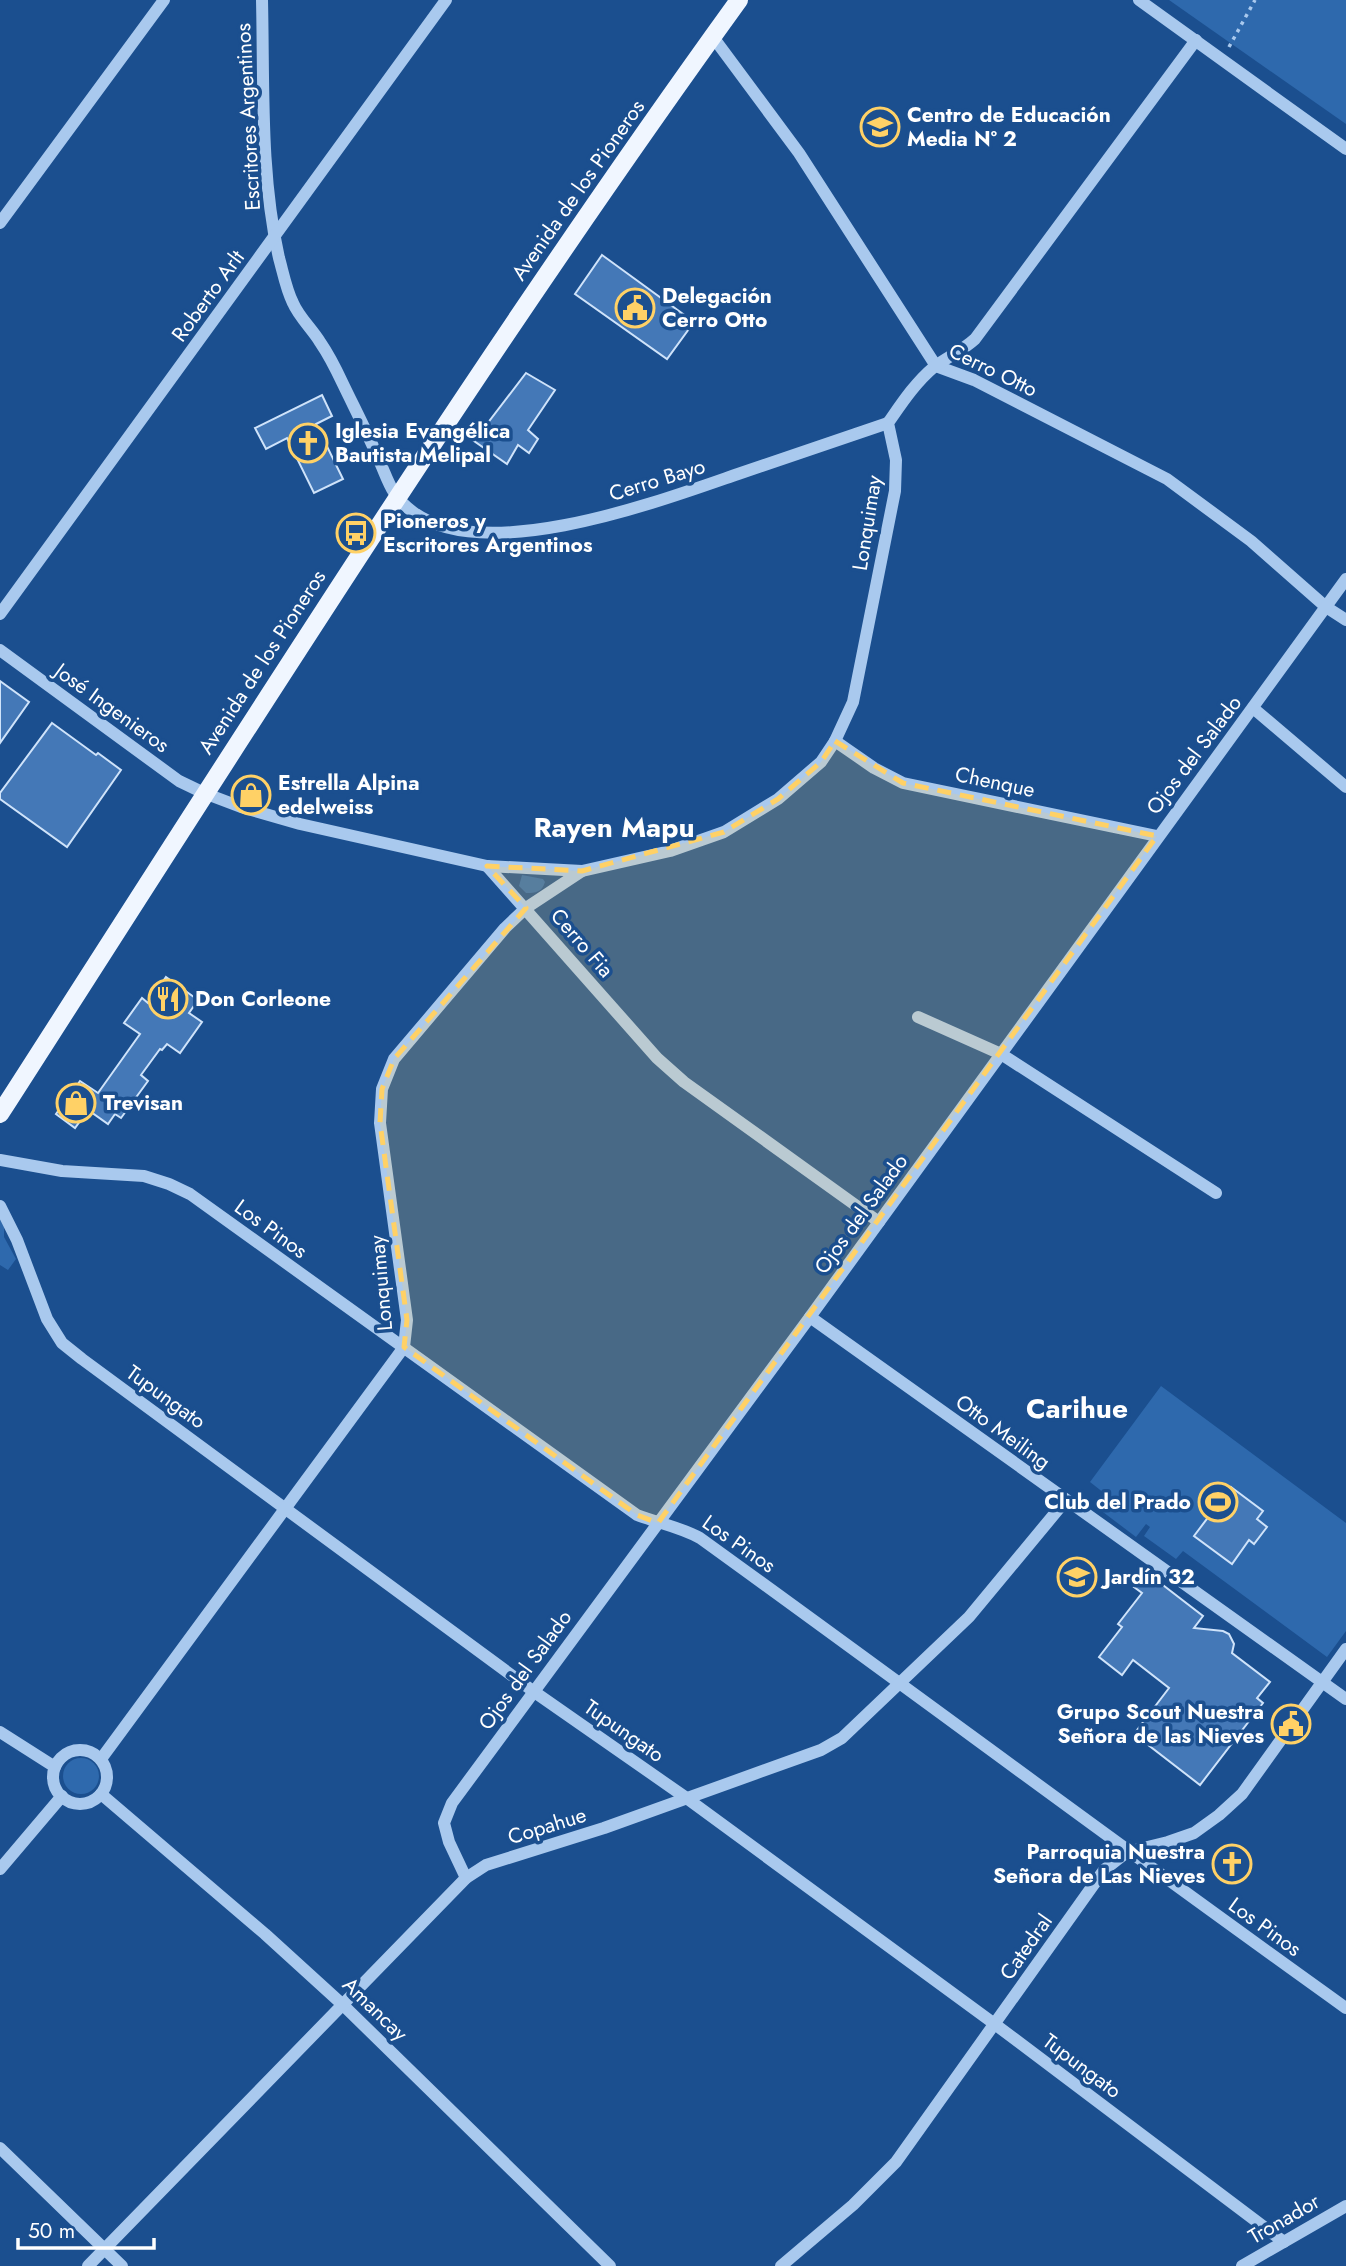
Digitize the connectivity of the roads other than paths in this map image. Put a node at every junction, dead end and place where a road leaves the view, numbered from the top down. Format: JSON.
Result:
{"nodes":[{"id":1,"x":164,"y":0,"type":"edge"},
{"id":2,"x":262,"y":0,"type":"edge"},
{"id":3,"x":446,"y":0,"type":"edge"},
{"id":4,"x":739,"y":0,"type":"edge"},
{"id":5,"x":1139,"y":0,"type":"edge"},
{"id":6,"x":713,"y":37,"type":"junction"},
{"id":7,"x":1196,"y":40,"type":"junction"},
{"id":8,"x":1346,"y":149,"type":"edge"},
{"id":9,"x":0,"y":223,"type":"edge"},
{"id":10,"x":275,"y":237,"type":"junction"},
{"id":11,"x":936,"y":366,"type":"junction"},
{"id":12,"x":888,"y":423,"type":"junction"},
{"id":13,"x":396,"y":497,"type":"junction"},
{"id":14,"x":1346,"y":579,"type":"edge"},
{"id":15,"x":1326,"y":607,"type":"junction"},
{"id":16,"x":0,"y":614,"type":"edge"},
{"id":17,"x":1346,"y":620,"type":"edge"},
{"id":18,"x":0,"y":650,"type":"edge"},
{"id":19,"x":1253,"y":708,"type":"junction"},
{"id":20,"x":835,"y":741,"type":"junction"},
{"id":21,"x":1346,"y":787,"type":"edge"},
{"id":22,"x":204,"y":793,"type":"junction"},
{"id":23,"x":1157,"y":836,"type":"junction"},
{"id":24,"x":487,"y":866,"type":"junction"},
{"id":25,"x":582,"y":871,"type":"junction"},
{"id":26,"x":526,"y":908,"type":"junction"},
{"id":27,"x":918,"y":1017,"type":"dead end"},
{"id":28,"x":1001,"y":1054,"type":"junction"},
{"id":29,"x":0,"y":1114,"type":"edge"},
{"id":30,"x":0,"y":1160,"type":"edge"},
{"id":31,"x":1216,"y":1193,"type":"dead end"},
{"id":32,"x":0,"y":1206,"type":"edge"},
{"id":33,"x":879,"y":1222,"type":"junction"},
{"id":34,"x":810,"y":1317,"type":"junction"},
{"id":35,"x":404,"y":1347,"type":"junction"},
{"id":36,"x":1066,"y":1500,"type":"junction"},
{"id":37,"x":285,"y":1509,"type":"junction"},
{"id":38,"x":658,"y":1523,"type":"junction"},
{"id":39,"x":1346,"y":1649,"type":"edge"},
{"id":40,"x":1323,"y":1681,"type":"junction"},
{"id":41,"x":901,"y":1683,"type":"junction"},
{"id":42,"x":533,"y":1691,"type":"junction"},
{"id":43,"x":1346,"y":1699,"type":"edge"},
{"id":44,"x":0,"y":1732,"type":"edge"},
{"id":45,"x":101,"y":1759,"type":"junction"},
{"id":46,"x":55,"y":1767,"type":"junction"},
{"id":47,"x":101,"y":1794,"type":"junction"},
{"id":48,"x":62,"y":1796,"type":"junction"},
{"id":49,"x":685,"y":1797,"type":"junction"},
{"id":50,"x":1127,"y":1852,"type":"junction"},
{"id":51,"x":0,"y":1869,"type":"edge"},
{"id":52,"x":466,"y":1878,"type":"junction"},
{"id":53,"x":343,"y":2005,"type":"junction"},
{"id":54,"x":1346,"y":2008,"type":"edge"},
{"id":55,"x":996,"y":2025,"type":"junction"},
{"id":56,"x":0,"y":2148,"type":"edge"},
{"id":57,"x":1346,"y":2206,"type":"edge"},
{"id":58,"x":1284,"y":2242,"type":"junction"},
{"id":59,"x":105,"y":2249,"type":"junction"},
{"id":60,"x":88,"y":2266,"type":"edge"},
{"id":61,"x":122,"y":2266,"type":"edge"},
{"id":62,"x":610,"y":2266,"type":"edge"},
{"id":63,"x":781,"y":2266,"type":"edge"},
{"id":64,"x":1242,"y":2266,"type":"edge"}],
"edges":[{"from":1,"to":9,"type":"street"},
{"from":2,"to":10,"type":"street","name":"Escritores Argentinos"},
{"from":3,"to":10,"type":"street","name":"Roberto Arlt"},
{"from":4,"to":6,"type":"main road","name":"Avenida de los Pioneros"},
{"from":5,"to":7,"type":"street"},
{"from":6,"to":11,"type":"street","name":"Cerro Otto"},
{"from":6,"to":13,"type":"main road","name":"Avenida de los Pioneros"},
{"from":7,"to":8,"type":"street"},
{"from":7,"to":11,"type":"street"},
{"from":10,"to":13,"type":"street","name":"Escritores Argentinos"},
{"from":10,"to":16,"type":"street","name":"Roberto Arlt"},
{"from":11,"to":12,"type":"street"},
{"from":11,"to":15,"type":"street","name":"Cerro Otto"},
{"from":12,"to":13,"type":"street","name":"Cerro Bayo"},
{"from":12,"to":20,"type":"street","name":"Lonquimay"},
{"from":13,"to":22,"type":"main road","name":"Avenida de los Pioneros"},
{"from":14,"to":15,"type":"street","name":"Ojos del Salado"},
{"from":15,"to":17,"type":"street","name":"Cerro Otto"},
{"from":15,"to":19,"type":"street","name":"Ojos del Salado"},
{"from":18,"to":22,"type":"street","name":"José Ingenieros"},
{"from":19,"to":21,"type":"street"},
{"from":19,"to":23,"type":"street","name":"Ojos del Salado"},
{"from":20,"to":23,"type":"street","name":"Chenque"},
{"from":20,"to":25,"type":"street","name":"Lonquimay"},
{"from":22,"to":24,"type":"street"},
{"from":22,"to":29,"type":"main road","name":"Avenida de los Pioneros"},
{"from":23,"to":28,"type":"street","name":"Ojos del Salado"},
{"from":24,"to":25,"type":"street","name":"Lonquimay"},
{"from":24,"to":26,"type":"street","name":"Cerro Fia"},
{"from":25,"to":26,"type":"street","name":"Lonquimay"},
{"from":26,"to":33,"type":"street","name":"Cerro Fia"},
{"from":26,"to":35,"type":"street","name":"Lonquimay"},
{"from":27,"to":28,"type":"street"},
{"from":28,"to":31,"type":"street"},
{"from":28,"to":33,"type":"street","name":"Ojos del Salado"},
{"from":30,"to":35,"type":"street","name":"Los Pinos"},
{"from":32,"to":37,"type":"street","name":"Tupungato"},
{"from":33,"to":34,"type":"street","name":"Ojos del Salado"},
{"from":34,"to":36,"type":"street","name":"Otto Meiling"},
{"from":34,"to":38,"type":"street","name":"Ojos del Salado"},
{"from":35,"to":37,"type":"street","name":"Lonquimay"},
{"from":35,"to":38,"type":"street","name":"Los Pinos"},
{"from":36,"to":40,"type":"street","name":"Otto Meiling"},
{"from":36,"to":41,"type":"street","name":"Copahue"},
{"from":37,"to":42,"type":"street","name":"Tupungato"},
{"from":37,"to":45,"type":"street","name":"Lonquimay"},
{"from":38,"to":41,"type":"street","name":"Los Pinos"},
{"from":38,"to":42,"type":"street","name":"Ojos del Salado"},
{"from":39,"to":40,"type":"street","name":"Catedral"},
{"from":40,"to":43,"type":"street","name":"Otto Meiling"},
{"from":40,"to":50,"type":"street","name":"Catedral"},
{"from":41,"to":49,"type":"street","name":"Copahue"},
{"from":41,"to":50,"type":"street","name":"Los Pinos"},
{"from":42,"to":49,"type":"street","name":"Tupungato"},
{"from":42,"to":52,"type":"street","name":"Ojos del Salado"},
{"from":44,"to":46,"type":"street"},
{"from":45,"to":46,"type":"street"},
{"from":45,"to":47,"type":"street"},
{"from":46,"to":48,"type":"street"},
{"from":47,"to":48,"type":"street"},
{"from":47,"to":53,"type":"street","name":"Amancay"},
{"from":48,"to":51,"type":"street"},
{"from":49,"to":52,"type":"street","name":"Copahue"},
{"from":49,"to":55,"type":"street","name":"Tupungato"},
{"from":50,"to":54,"type":"street","name":"Los Pinos"},
{"from":50,"to":55,"type":"street","name":"Catedral"},
{"from":52,"to":53,"type":"street","name":"Copahue"},
{"from":53,"to":59,"type":"street","name":"Copahue"},
{"from":53,"to":62,"type":"street","name":"Amancay"},
{"from":55,"to":58,"type":"street","name":"Tupungato"},
{"from":55,"to":63,"type":"street","name":"Catedral"},
{"from":56,"to":59,"type":"street"},
{"from":57,"to":58,"type":"street","name":"Tronador"},
{"from":58,"to":64,"type":"street","name":"Tronador"},
{"from":59,"to":60,"type":"street","name":"Copahue"},
{"from":59,"to":61,"type":"street"}]}
